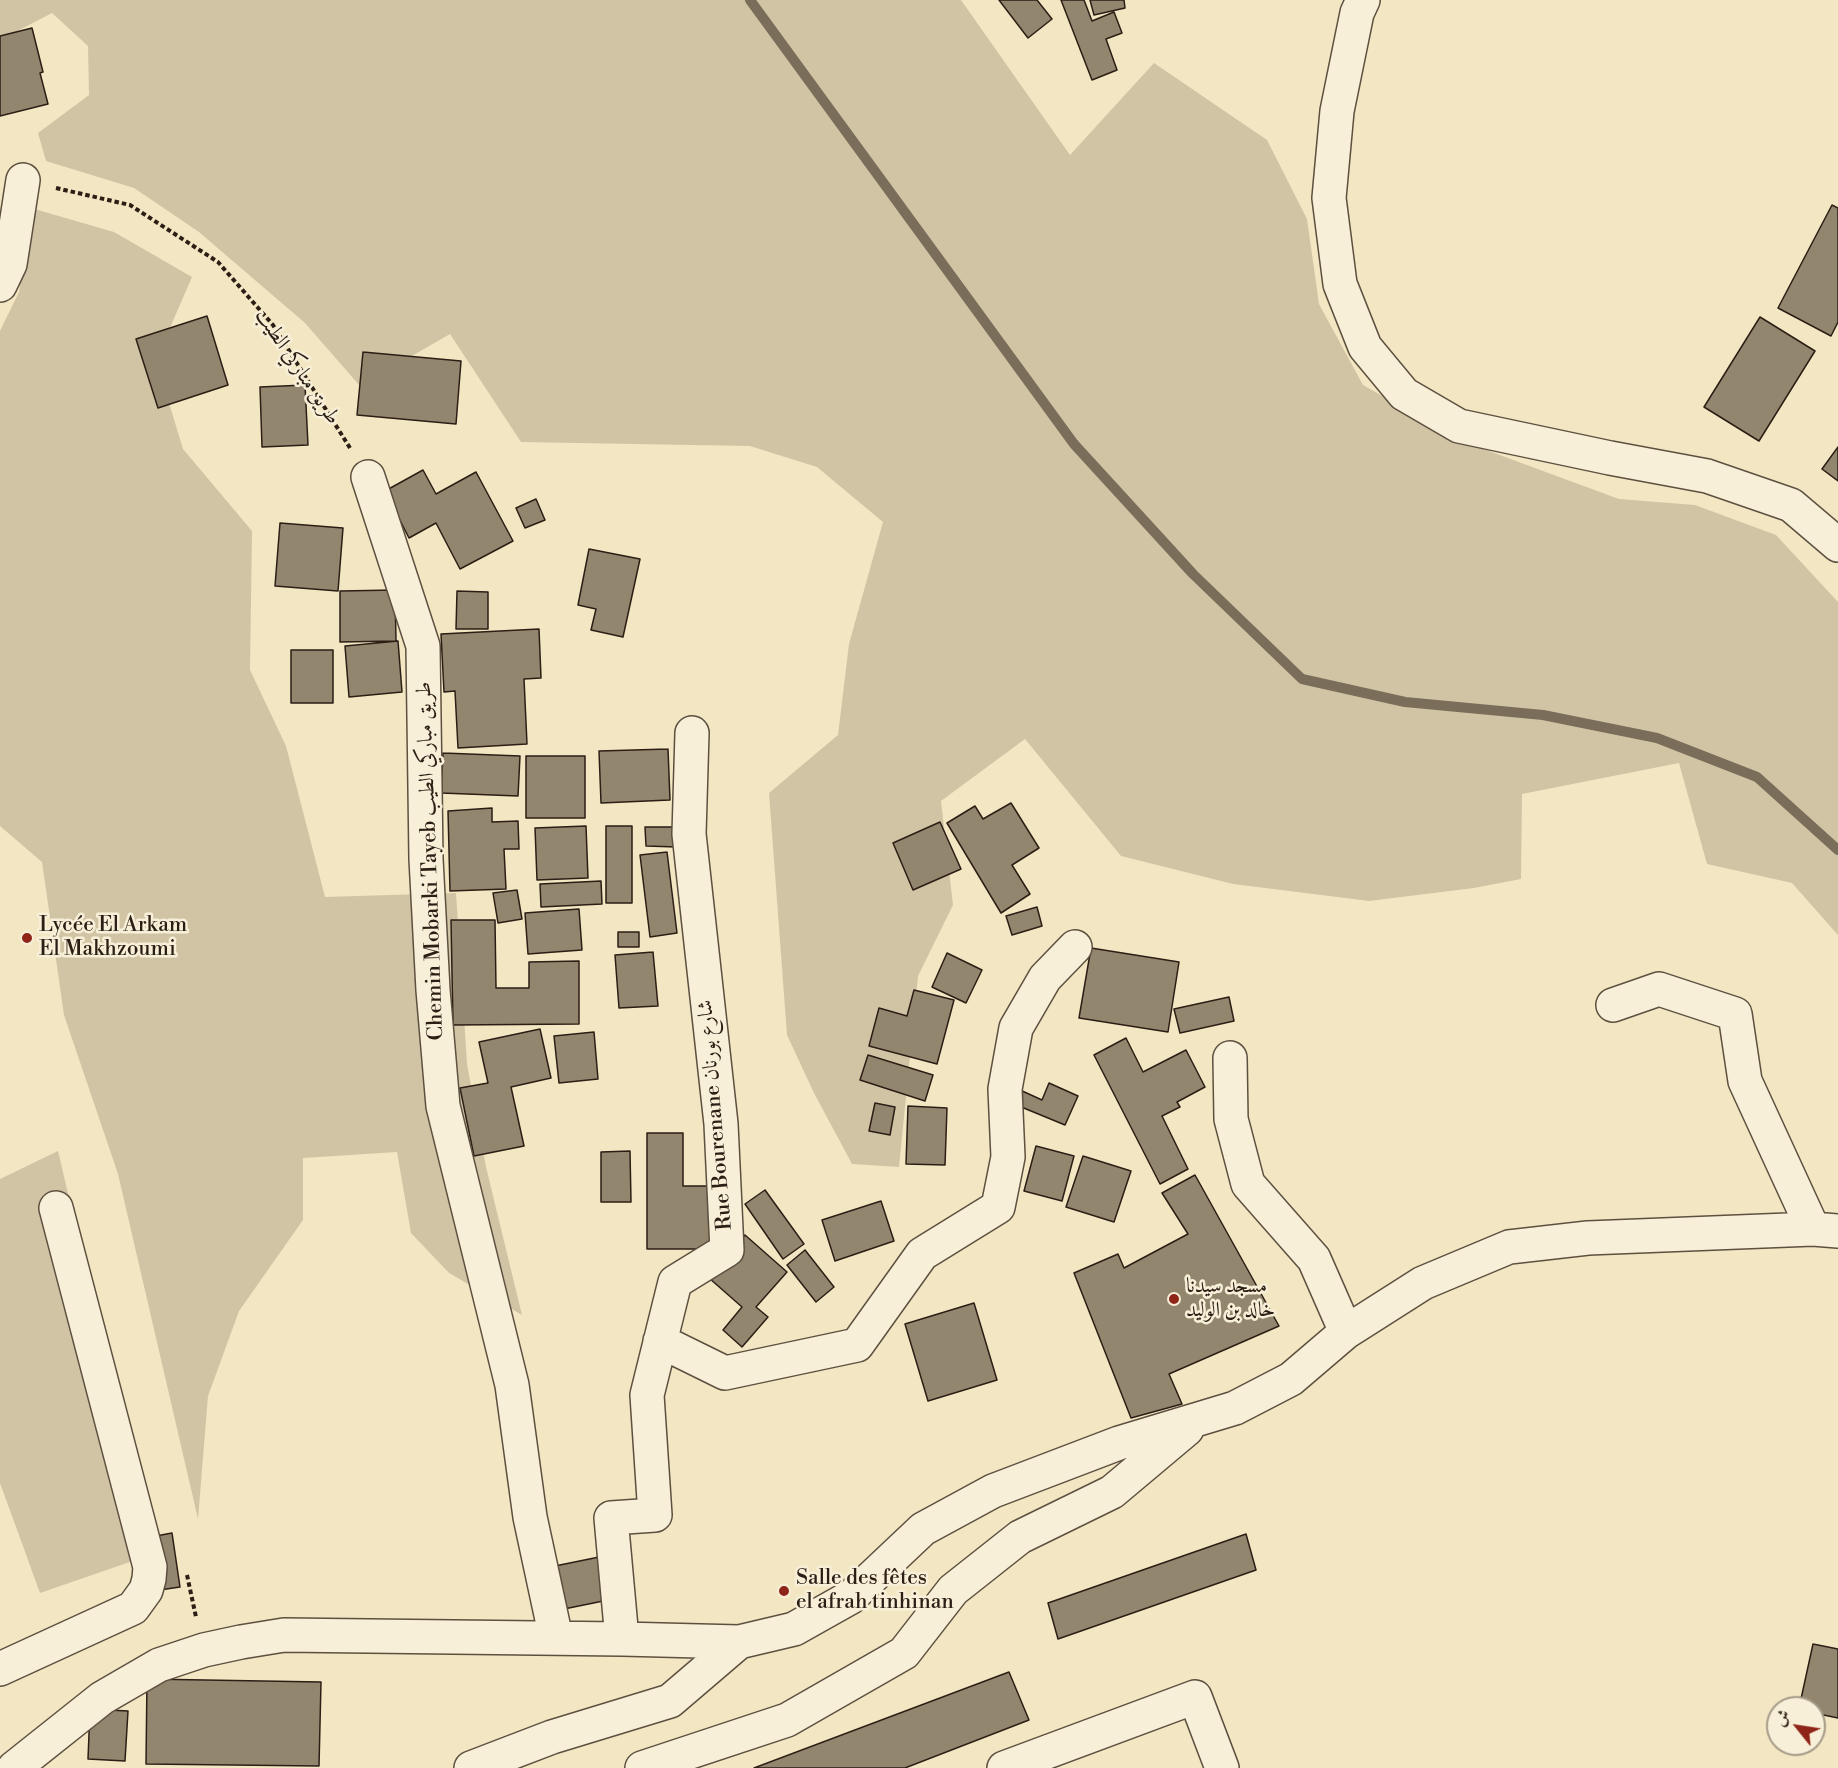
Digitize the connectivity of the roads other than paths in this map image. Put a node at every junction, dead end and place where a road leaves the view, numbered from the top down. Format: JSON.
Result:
{"nodes":[{"id":1,"x":1363,"y":0,"type":"edge"},
{"id":2,"x":23,"y":180,"type":"road end"},
{"id":3,"x":0,"y":285,"type":"edge"},
{"id":4,"x":368,"y":477,"type":"road end"},
{"id":5,"x":1838,"y":545,"type":"edge"},
{"id":6,"x":692,"y":733,"type":"dead end"},
{"id":7,"x":1075,"y":946,"type":"dead end"},
{"id":8,"x":1613,"y":1005,"type":"dead end"},
{"id":9,"x":1230,"y":1058,"type":"dead end"},
{"id":10,"x":56,"y":1208,"type":"dead end"},
{"id":11,"x":1826,"y":1230,"type":"edge"},
{"id":12,"x":1346,"y":1332,"type":"junction"},
{"id":13,"x":660,"y":1341,"type":"junction"},
{"id":14,"x":1195,"y":1422,"type":"junction"},
{"id":15,"x":556,"y":1638,"type":"junction"},
{"id":16,"x":622,"y":1639,"type":"junction"},
{"id":17,"x":739,"y":1642,"type":"junction"},
{"id":18,"x":0,"y":1670,"type":"edge"},
{"id":19,"x":14,"y":1768,"type":"edge"},
{"id":20,"x":471,"y":1768,"type":"edge"},
{"id":21,"x":642,"y":1768,"type":"edge"},
{"id":22,"x":1004,"y":1768,"type":"edge"},
{"id":23,"x":1222,"y":1768,"type":"edge"}],
"edges":[{"from":1,"to":5,"type":"street"},
{"from":2,"to":3,"type":"street"},
{"from":4,"to":15,"type":"street","name":"Chemin Mobarki Tayeb طريق مباركي الطيب"},
{"from":6,"to":13,"type":"street","name":"Rue Bourenane شارع بورنان"},
{"from":7,"to":13,"type":"street"},
{"from":8,"to":11,"type":"street"},
{"from":9,"to":12,"type":"street"},
{"from":10,"to":18,"type":"street"},
{"from":11,"to":12,"type":"street"},
{"from":12,"to":14,"type":"street"},
{"from":13,"to":16,"type":"street","name":"Rue Bourenane شارع بورنان"},
{"from":14,"to":17,"type":"street"},
{"from":14,"to":21,"type":"street"},
{"from":15,"to":16,"type":"street"},
{"from":15,"to":19,"type":"street"},
{"from":16,"to":17,"type":"street"},
{"from":17,"to":20,"type":"street"},
{"from":22,"to":23,"type":"street"}]}
